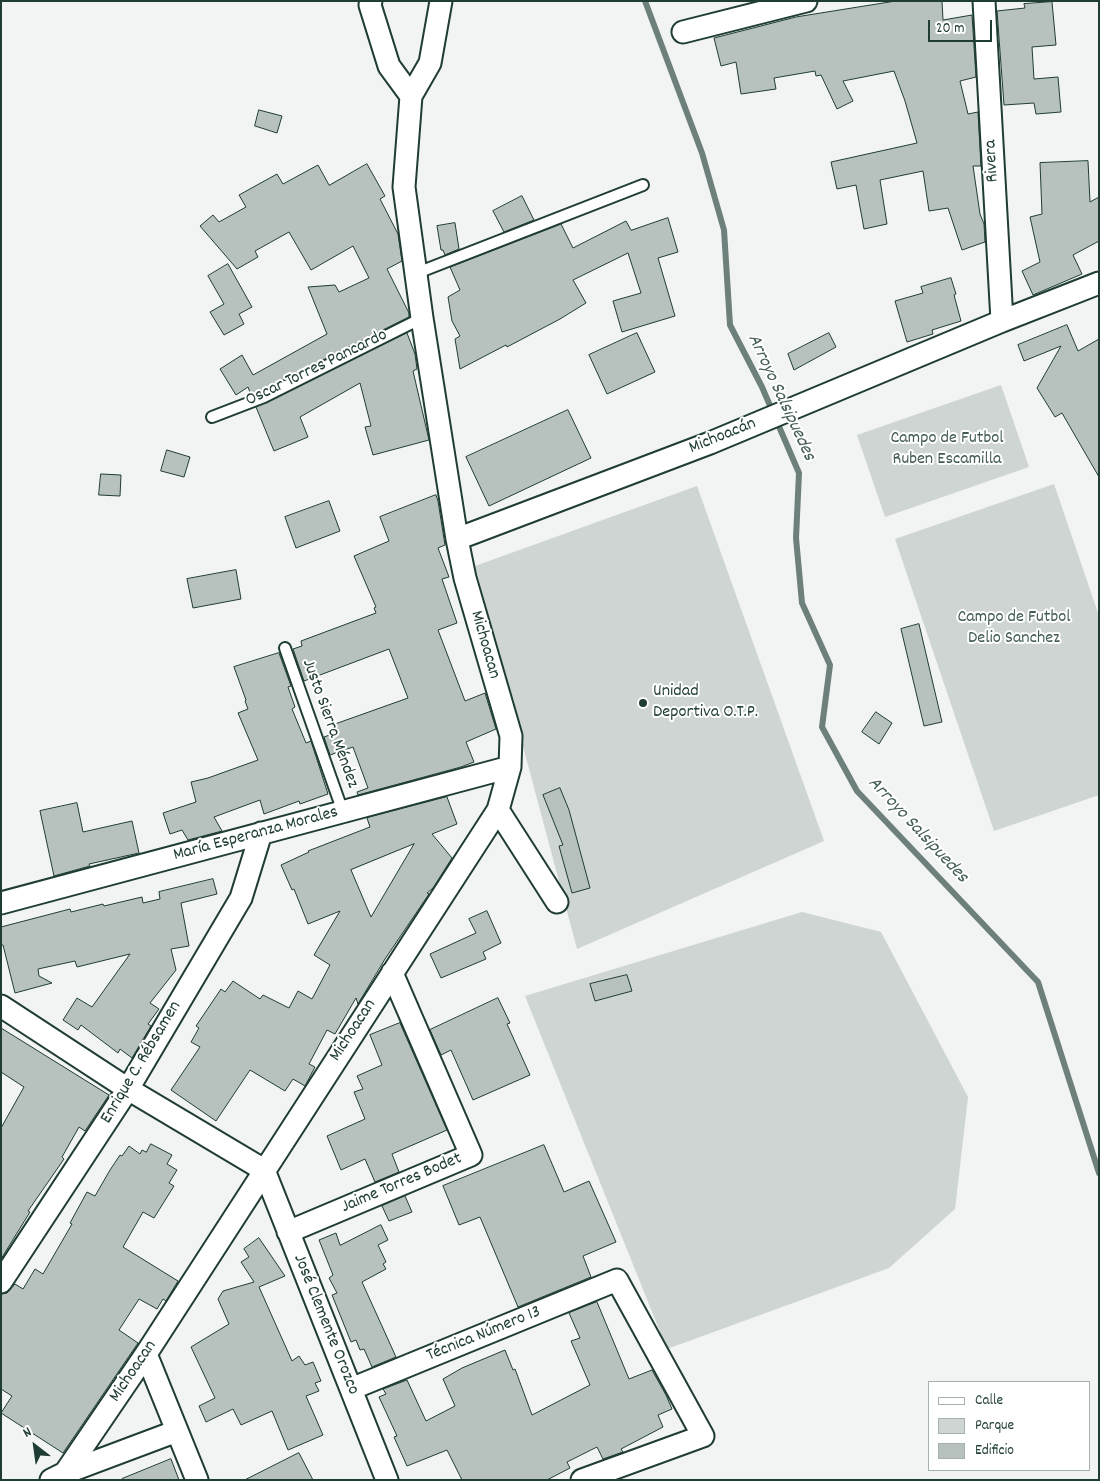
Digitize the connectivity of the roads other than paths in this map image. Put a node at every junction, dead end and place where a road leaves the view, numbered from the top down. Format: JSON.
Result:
{"nodes":[{"id":1,"x":371,"y":1,"type":"edge"},
{"id":2,"x":441,"y":1,"type":"edge"},
{"id":3,"x":806,"y":1,"type":"edge"},
{"id":4,"x":984,"y":1,"type":"edge"},
{"id":5,"x":683,"y":32,"type":"dead end"},
{"id":6,"x":411,"y":96,"type":"junction"},
{"id":7,"x":644,"y":185,"type":"dead end"},
{"id":8,"x":417,"y":273,"type":"junction"},
{"id":9,"x":1096,"y":288,"type":"edge"},
{"id":10,"x":422,"y":318,"type":"junction"},
{"id":11,"x":1002,"y":321,"type":"junction"},
{"id":12,"x":212,"y":417,"type":"dead end"},
{"id":13,"x":457,"y":539,"type":"junction"},
{"id":14,"x":285,"y":648,"type":"dead end"},
{"id":15,"x":510,"y":767,"type":"junction"},
{"id":16,"x":498,"y":810,"type":"junction"},
{"id":17,"x":343,"y":812,"type":"junction"},
{"id":18,"x":261,"y":834,"type":"junction"},
{"id":19,"x":557,"y":902,"type":"dead end"},
{"id":20,"x":1,"y":903,"type":"edge"},
{"id":21,"x":392,"y":973,"type":"junction"},
{"id":22,"x":1,"y":1006,"type":"edge"},
{"id":23,"x":128,"y":1089,"type":"junction"},
{"id":24,"x":264,"y":1170,"type":"junction"},
{"id":25,"x":288,"y":1232,"type":"junction"},
{"id":26,"x":1,"y":1282,"type":"edge"},
{"id":27,"x":146,"y":1354,"type":"junction"},
{"id":28,"x":351,"y":1389,"type":"junction"},
{"id":29,"x":177,"y":1431,"type":"junction"},
{"id":30,"x":58,"y":1476,"type":"edge"},
{"id":31,"x":198,"y":1480,"type":"edge"},
{"id":32,"x":387,"y":1480,"type":"edge"},
{"id":33,"x":582,"y":1480,"type":"edge"}],
"edges":[{"from":1,"to":6,"type":"street"},
{"from":2,"to":6,"type":"street"},
{"from":3,"to":5,"type":"street"},
{"from":4,"to":11,"type":"street","name":"Rivera"},
{"from":6,"to":8,"type":"street"},
{"from":7,"to":8,"type":"lane"},
{"from":8,"to":10,"type":"street"},
{"from":9,"to":11,"type":"street","name":"Michoacán"},
{"from":10,"to":12,"type":"lane","name":"Oscar Torres Pancardo"},
{"from":10,"to":13,"type":"street"},
{"from":11,"to":13,"type":"street","name":"Michoacán"},
{"from":13,"to":15,"type":"street","name":"Michoacan"},
{"from":14,"to":17,"type":"lane","name":"Justo Sierra Méndez"},
{"from":15,"to":16,"type":"street","name":"Michoacan"},
{"from":15,"to":17,"type":"street","name":"María Esperanza Morales"},
{"from":16,"to":19,"type":"street"},
{"from":16,"to":21,"type":"street","name":"Michoacan"},
{"from":17,"to":18,"type":"street","name":"María Esperanza Morales"},
{"from":18,"to":20,"type":"street","name":"María Esperanza Morales"},
{"from":18,"to":23,"type":"street","name":"Enrique C. Rébsamen"},
{"from":21,"to":24,"type":"street","name":"Michoacan"},
{"from":21,"to":25,"type":"street","name":"Jaime Torres Bodet"},
{"from":22,"to":23,"type":"street"},
{"from":23,"to":24,"type":"street"},
{"from":23,"to":26,"type":"street","name":"Enrique C. Rébsamen"},
{"from":24,"to":25,"type":"street","name":"José Clemente Orozco"},
{"from":24,"to":27,"type":"street","name":"Michoacan"},
{"from":25,"to":28,"type":"street","name":"José Clemente Orozco"},
{"from":27,"to":29,"type":"street"},
{"from":27,"to":30,"type":"street","name":"Michoacan"},
{"from":28,"to":32,"type":"street","name":"José Clemente Orozco"},
{"from":28,"to":33,"type":"street","name":"Técnica Número 13"},
{"from":29,"to":30,"type":"street"},
{"from":29,"to":31,"type":"street"}]}
